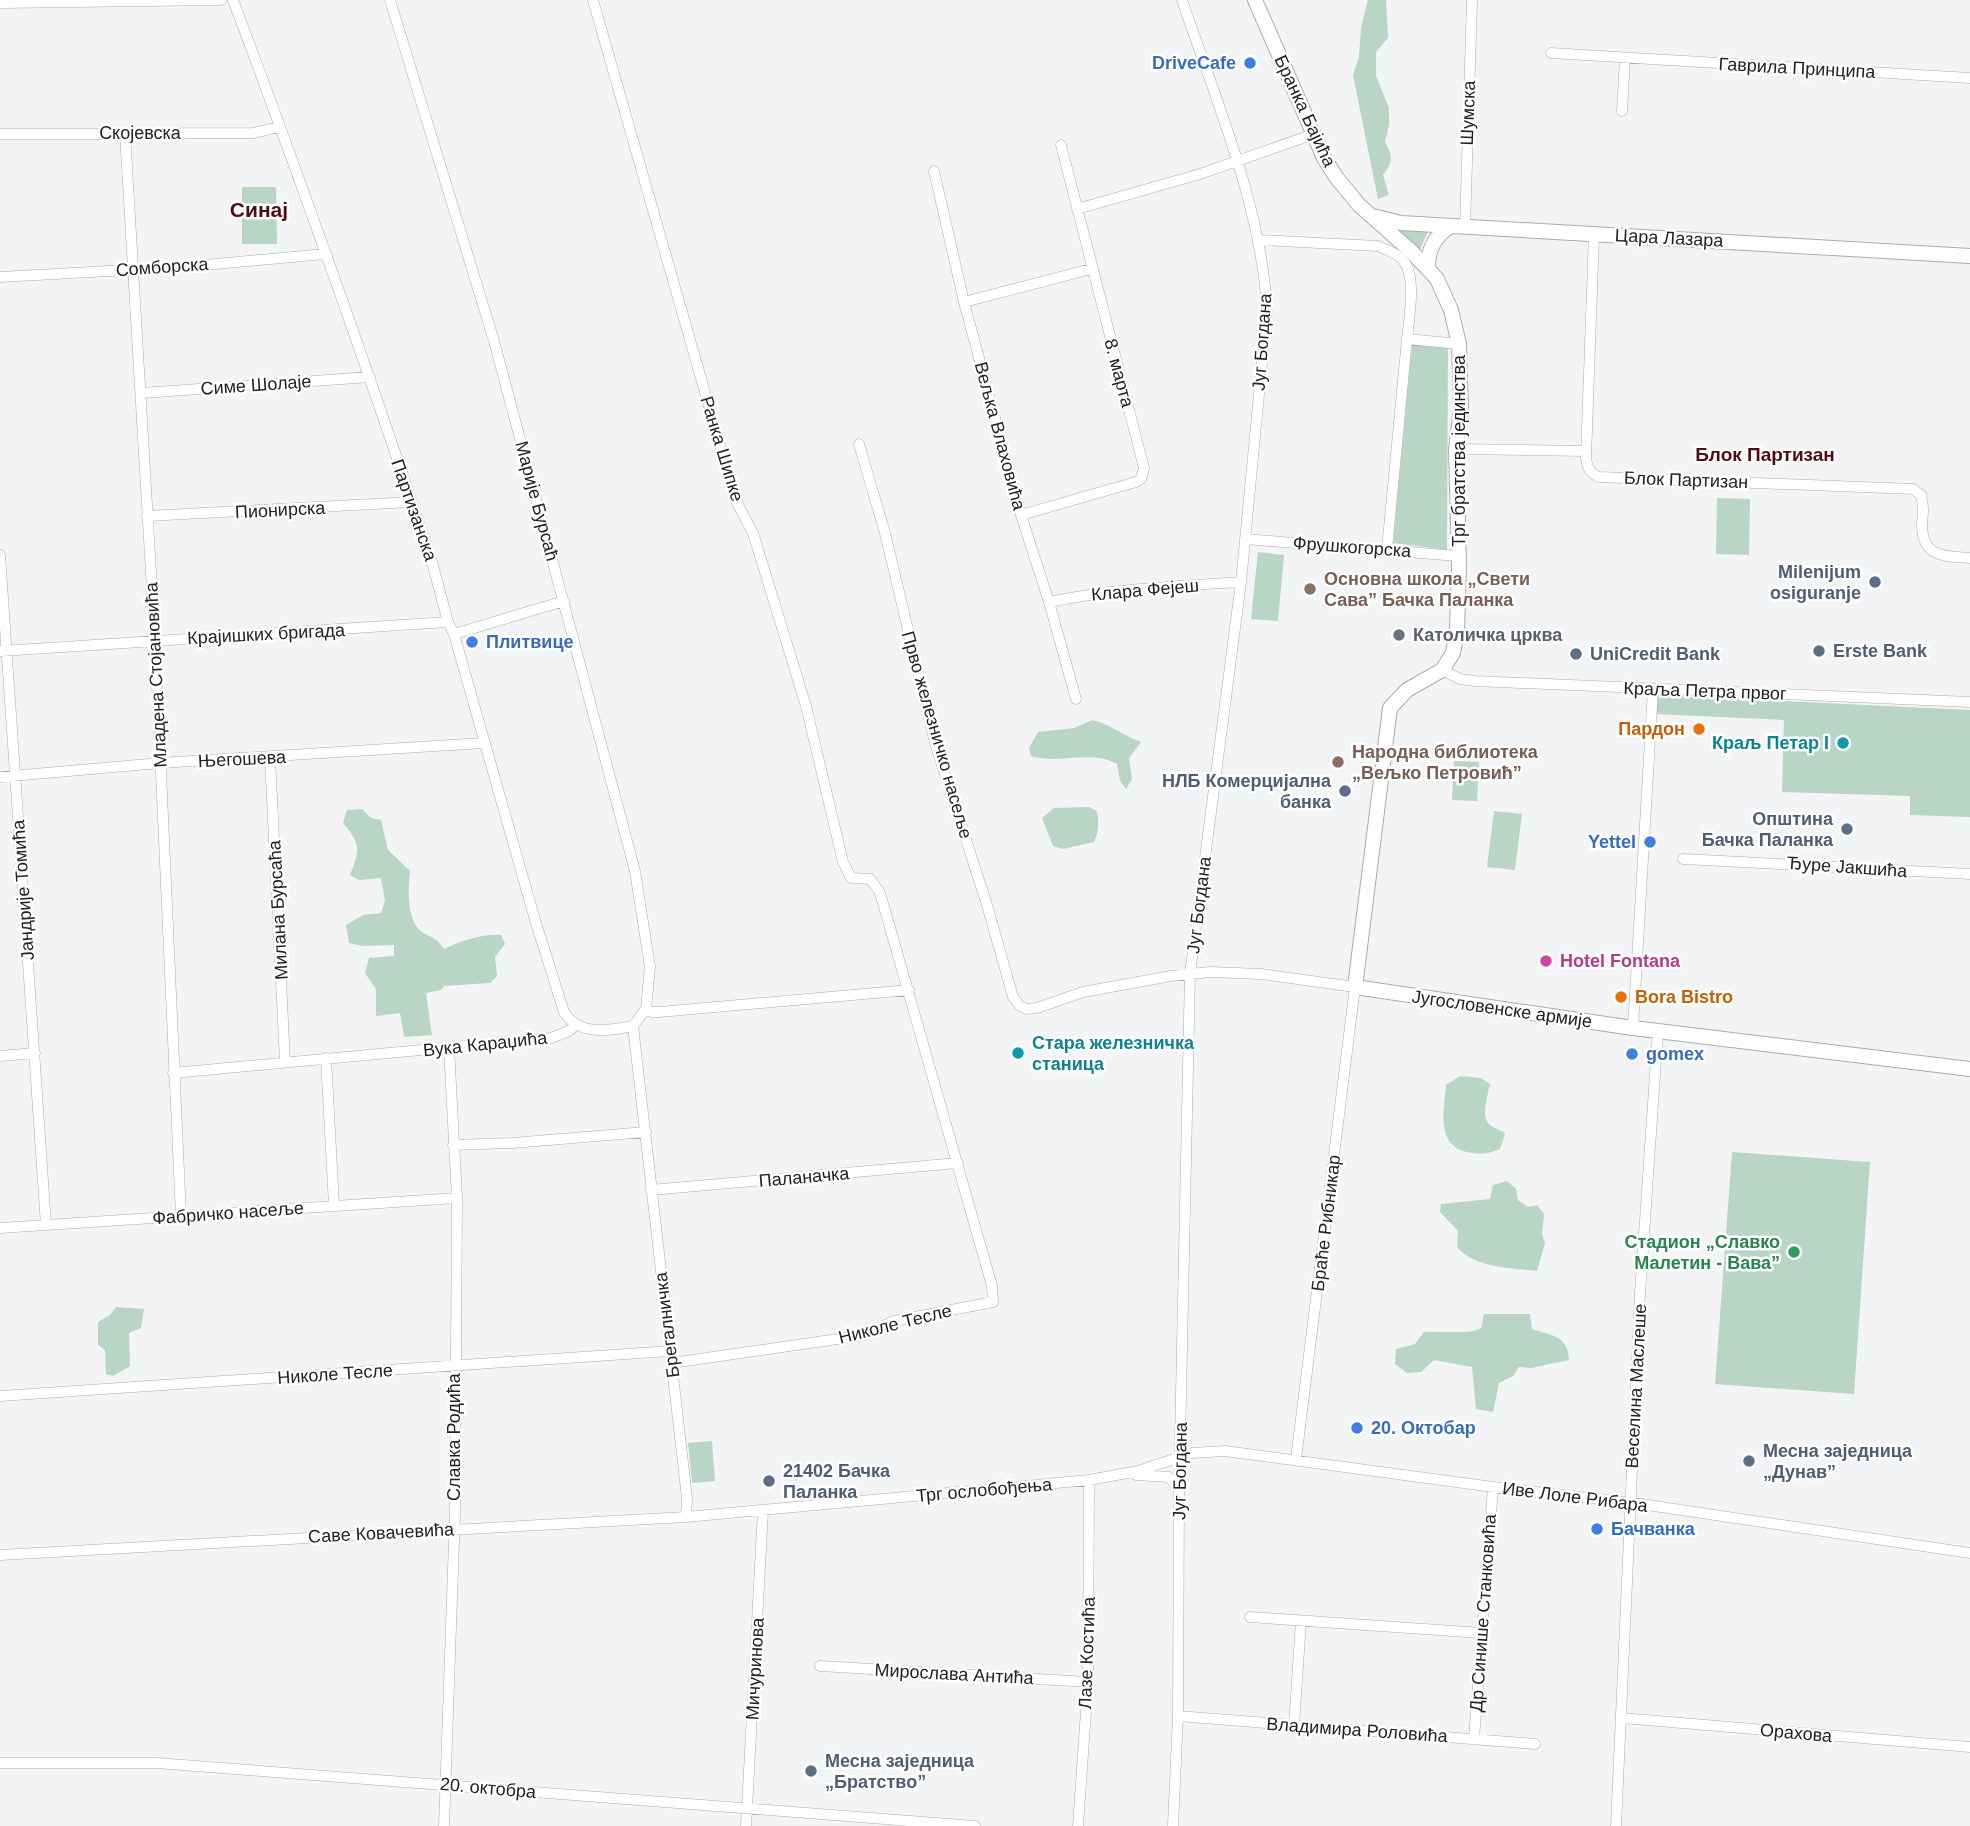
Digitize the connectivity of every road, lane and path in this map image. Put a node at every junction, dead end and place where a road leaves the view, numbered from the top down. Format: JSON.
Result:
{"nodes":[{"id":1,"x":221,"y":0,"type":"edge"},
{"id":2,"x":233,"y":0,"type":"edge"},
{"id":3,"x":390,"y":0,"type":"edge"},
{"id":4,"x":593,"y":0,"type":"edge"},
{"id":5,"x":1182,"y":0,"type":"edge"},
{"id":6,"x":1255,"y":0,"type":"edge"},
{"id":7,"x":1472,"y":0,"type":"edge"},
{"id":8,"x":0,"y":3,"type":"edge"},
{"id":9,"x":1551,"y":53,"type":"dead end"},
{"id":10,"x":1625,"y":58,"type":"junction"},
{"id":11,"x":1970,"y":78,"type":"edge"},
{"id":12,"x":1622,"y":111,"type":"dead end"},
{"id":13,"x":279,"y":127,"type":"junction"},
{"id":14,"x":125,"y":133,"type":"junction"},
{"id":15,"x":0,"y":134,"type":"edge"},
{"id":16,"x":1314,"y":134,"type":"junction"},
{"id":17,"x":1060,"y":145,"type":"dead end"},
{"id":18,"x":1236,"y":163,"type":"junction"},
{"id":19,"x":934,"y":171,"type":"dead end"},
{"id":20,"x":1077,"y":209,"type":"junction"},
{"id":21,"x":1370,"y":213,"type":"junction"},
{"id":22,"x":1457,"y":226,"type":"junction"},
{"id":23,"x":1594,"y":233,"type":"junction"},
{"id":24,"x":1259,"y":240,"type":"junction"},
{"id":25,"x":325,"y":254,"type":"junction"},
{"id":26,"x":1970,"y":256,"type":"edge"},
{"id":27,"x":1428,"y":267,"type":"junction"},
{"id":28,"x":1091,"y":269,"type":"junction"},
{"id":29,"x":132,"y":270,"type":"junction"},
{"id":30,"x":0,"y":277,"type":"edge"},
{"id":31,"x":964,"y":302,"type":"junction"},
{"id":32,"x":1408,"y":339,"type":"junction"},
{"id":33,"x":1459,"y":344,"type":"junction"},
{"id":34,"x":370,"y":377,"type":"junction"},
{"id":35,"x":142,"y":393,"type":"junction"},
{"id":36,"x":859,"y":444,"type":"dead end"},
{"id":37,"x":1456,"y":449,"type":"junction"},
{"id":38,"x":1586,"y":452,"type":"junction"},
{"id":39,"x":412,"y":502,"type":"junction"},
{"id":40,"x":1021,"y":515,"type":"junction"},
{"id":41,"x":147,"y":516,"type":"junction"},
{"id":42,"x":1245,"y":539,"type":"junction"},
{"id":43,"x":1387,"y":549,"type":"junction"},
{"id":44,"x":0,"y":555,"type":"edge"},
{"id":45,"x":1458,"y":556,"type":"junction"},
{"id":46,"x":1970,"y":558,"type":"edge"},
{"id":47,"x":1241,"y":582,"type":"junction"},
{"id":48,"x":564,"y":601,"type":"junction"},
{"id":49,"x":1049,"y":602,"type":"junction"},
{"id":50,"x":448,"y":622,"type":"junction"},
{"id":51,"x":454,"y":634,"type":"junction"},
{"id":52,"x":155,"y":640,"type":"junction"},
{"id":53,"x":3,"y":651,"type":"edge"},
{"id":54,"x":1442,"y":670,"type":"junction"},
{"id":55,"x":1653,"y":689,"type":"junction"},
{"id":56,"x":1076,"y":699,"type":"dead end"},
{"id":57,"x":1970,"y":702,"type":"edge"},
{"id":58,"x":484,"y":743,"type":"junction"},
{"id":59,"x":270,"y":758,"type":"junction"},
{"id":60,"x":160,"y":764,"type":"junction"},
{"id":61,"x":15,"y":776,"type":"junction"},
{"id":62,"x":0,"y":777,"type":"edge"},
{"id":63,"x":1683,"y":859,"type":"dead end"},
{"id":64,"x":1970,"y":874,"type":"edge"},
{"id":65,"x":1190,"y":973,"type":"junction"},
{"id":66,"x":1355,"y":987,"type":"junction"},
{"id":67,"x":909,"y":990,"type":"junction"},
{"id":68,"x":1037,"y":1008,"type":"joint"},
{"id":69,"x":646,"y":1009,"type":"junction"},
{"id":70,"x":575,"y":1025,"type":"junction"},
{"id":71,"x":633,"y":1026,"type":"junction"},
{"id":72,"x":1633,"y":1028,"type":"junction"},
{"id":73,"x":1658,"y":1031,"type":"junction"},
{"id":74,"x":449,"y":1048,"type":"junction"},
{"id":75,"x":35,"y":1053,"type":"junction"},
{"id":76,"x":0,"y":1056,"type":"edge"},
{"id":77,"x":326,"y":1058,"type":"junction"},
{"id":78,"x":285,"y":1062,"type":"junction"},
{"id":79,"x":1970,"y":1069,"type":"edge"},
{"id":80,"x":173,"y":1073,"type":"junction"},
{"id":81,"x":646,"y":1132,"type":"junction"},
{"id":82,"x":453,"y":1145,"type":"junction"},
{"id":83,"x":958,"y":1163,"type":"junction"},
{"id":84,"x":651,"y":1190,"type":"junction"},
{"id":85,"x":457,"y":1198,"type":"junction"},
{"id":86,"x":334,"y":1205,"type":"junction"},
{"id":87,"x":181,"y":1216,"type":"junction"},
{"id":88,"x":46,"y":1225,"type":"junction"},
{"id":89,"x":0,"y":1228,"type":"edge"},
{"id":90,"x":671,"y":1351,"type":"junction"},
{"id":91,"x":672,"y":1363,"type":"junction"},
{"id":92,"x":454,"y":1366,"type":"junction"},
{"id":93,"x":0,"y":1396,"type":"edge"},
{"id":94,"x":1180,"y":1457,"type":"junction"},
{"id":95,"x":1296,"y":1459,"type":"junction"},
{"id":96,"x":1122,"y":1475,"type":"junction"},
{"id":97,"x":1089,"y":1480,"type":"junction"},
{"id":98,"x":1493,"y":1487,"type":"junction"},
{"id":99,"x":1180,"y":1489,"type":"junction"},
{"id":100,"x":1631,"y":1503,"type":"junction"},
{"id":101,"x":763,"y":1511,"type":"junction"},
{"id":102,"x":686,"y":1517,"type":"junction"},
{"id":103,"x":454,"y":1530,"type":"junction"},
{"id":104,"x":1970,"y":1553,"type":"edge"},
{"id":105,"x":0,"y":1556,"type":"edge"},
{"id":106,"x":1250,"y":1618,"type":"dead end"},
{"id":107,"x":1301,"y":1621,"type":"junction"},
{"id":108,"x":1482,"y":1633,"type":"junction"},
{"id":109,"x":820,"y":1666,"type":"dead end"},
{"id":110,"x":1088,"y":1682,"type":"junction"},
{"id":111,"x":1178,"y":1716,"type":"junction"},
{"id":112,"x":1622,"y":1718,"type":"junction"},
{"id":113,"x":1294,"y":1725,"type":"junction"},
{"id":114,"x":1474,"y":1739,"type":"junction"},
{"id":115,"x":1535,"y":1744,"type":"dead end"},
{"id":116,"x":1970,"y":1747,"type":"edge"},
{"id":117,"x":0,"y":1763,"type":"edge"},
{"id":118,"x":446,"y":1785,"type":"junction"},
{"id":119,"x":748,"y":1809,"type":"junction"},
{"id":120,"x":444,"y":1826,"type":"edge"},
{"id":121,"x":746,"y":1826,"type":"edge"},
{"id":122,"x":975,"y":1826,"type":"edge"},
{"id":123,"x":1079,"y":1826,"type":"edge"},
{"id":124,"x":1173,"y":1826,"type":"edge"},
{"id":125,"x":1616,"y":1826,"type":"edge"}],
"edges":[{"from":1,"to":8,"type":"street"},
{"from":2,"to":13,"type":"street","name":"Партизанска"},
{"from":3,"to":48,"type":"street","name":"Марије Бурсаћ"},
{"from":4,"to":67,"type":"street","name":"Ранка Шипке"},
{"from":5,"to":18,"type":"street","name":"Југ Богдана"},
{"from":6,"to":16,"type":"street","name":"Бранка Бајића"},
{"from":7,"to":22,"type":"street","name":"Шумска"},
{"from":9,"to":10,"type":"street","name":"Гаврила Принципа"},
{"from":10,"to":11,"type":"street","name":"Гаврила Принципа"},
{"from":10,"to":12,"type":"street"},
{"from":13,"to":14,"type":"street","name":"Скојевска"},
{"from":13,"to":25,"type":"street","name":"Партизанска"},
{"from":14,"to":15,"type":"street","name":"Скојевска"},
{"from":14,"to":29,"type":"street","name":"Младена Стојановића"},
{"from":16,"to":18,"type":"street"},
{"from":16,"to":21,"type":"street","name":"Бранка Бајића"},
{"from":17,"to":20,"type":"street","name":"8. марта"},
{"from":18,"to":20,"type":"street"},
{"from":18,"to":24,"type":"street","name":"Југ Богдана"},
{"from":19,"to":31,"type":"street","name":"Вељка Влаховића"},
{"from":20,"to":28,"type":"street","name":"8. марта"},
{"from":21,"to":22,"type":"street","name":"Цара Лазара"},
{"from":21,"to":27,"type":"street","name":"Трг братства јединства"},
{"from":22,"to":23,"type":"street","name":"Цара Лазара"},
{"from":22,"to":27,"type":"street"},
{"from":23,"to":26,"type":"street","name":"Цара Лазара"},
{"from":23,"to":38,"type":"street"},
{"from":24,"to":32,"type":"street"},
{"from":24,"to":42,"type":"street","name":"Југ Богдана"},
{"from":25,"to":29,"type":"street","name":"Сомборска"},
{"from":25,"to":34,"type":"street","name":"Партизанска"},
{"from":27,"to":33,"type":"street","name":"Трг братства јединства"},
{"from":28,"to":31,"type":"street"},
{"from":28,"to":40,"type":"street","name":"8. марта"},
{"from":29,"to":30,"type":"street","name":"Сомборска"},
{"from":29,"to":35,"type":"street","name":"Младена Стојановића"},
{"from":31,"to":40,"type":"street","name":"Вељка Влаховића"},
{"from":32,"to":33,"type":"street","name":"Трг братства јединства"},
{"from":32,"to":43,"type":"street"},
{"from":33,"to":37,"type":"street","name":"Трг братства јединства"},
{"from":34,"to":35,"type":"street","name":"Симе Шолаје"},
{"from":34,"to":39,"type":"street","name":"Партизанска"},
{"from":35,"to":41,"type":"street","name":"Младена Стојановића"},
{"from":36,"to":68,"type":"street","name":"Прво железничко насеље"},
{"from":37,"to":38,"type":"street"},
{"from":37,"to":45,"type":"street","name":"Трг братства јединства"},
{"from":38,"to":46,"type":"street","name":"Блок Партизан"},
{"from":39,"to":41,"type":"street","name":"Пионирска"},
{"from":39,"to":50,"type":"street","name":"Партизанска"},
{"from":40,"to":49,"type":"street","name":"Вељка Влаховића"},
{"from":41,"to":52,"type":"street","name":"Младена Стојановића"},
{"from":42,"to":43,"type":"street","name":"Фрушкогорска"},
{"from":42,"to":47,"type":"street","name":"Југ Богдана"},
{"from":43,"to":45,"type":"street","name":"Фрушкогорска"},
{"from":44,"to":53,"type":"street","name":"Јандрије Томића"},
{"from":45,"to":54,"type":"street","name":"Трг братства јединства"},
{"from":47,"to":49,"type":"street","name":"Клара Фејеш"},
{"from":47,"to":65,"type":"street","name":"Југ Богдана"},
{"from":48,"to":51,"type":"street"},
{"from":48,"to":69,"type":"street","name":"Марије Бурсаћ"},
{"from":49,"to":56,"type":"street","name":"Вељка Влаховића"},
{"from":50,"to":51,"type":"street","name":"Партизанска"},
{"from":50,"to":52,"type":"street","name":"Крајишких бригада"},
{"from":51,"to":58,"type":"street","name":"Партизанска"},
{"from":52,"to":53,"type":"street","name":"Крајишких бригада"},
{"from":52,"to":60,"type":"street","name":"Младена Стојановића"},
{"from":53,"to":61,"type":"street","name":"Јандрије Томића"},
{"from":54,"to":55,"type":"street","name":"Краља Петра првог"},
{"from":54,"to":66,"type":"street"},
{"from":55,"to":57,"type":"street","name":"Краља Петра првог"},
{"from":55,"to":72,"type":"street"},
{"from":58,"to":59,"type":"street","name":"Његошева"},
{"from":58,"to":70,"type":"street","name":"Партизанска"},
{"from":59,"to":60,"type":"street","name":"Његошева"},
{"from":59,"to":78,"type":"street","name":"Милана Бурсаћа"},
{"from":60,"to":61,"type":"street","name":"Његошева"},
{"from":60,"to":80,"type":"street","name":"Младена Стојановића"},
{"from":61,"to":62,"type":"street","name":"Његошева"},
{"from":61,"to":75,"type":"street","name":"Јандрије Томића"},
{"from":63,"to":64,"type":"street","name":"Ђуре Јакшића"},
{"from":65,"to":66,"type":"street","name":"Југословенске армије"},
{"from":65,"to":68,"type":"street","name":"Југословенске армије"},
{"from":65,"to":94,"type":"street","name":"Југ Богдана"},
{"from":66,"to":72,"type":"street","name":"Југословенске армије"},
{"from":66,"to":95,"type":"street","name":"Браће Рибникар"},
{"from":67,"to":69,"type":"street"},
{"from":67,"to":83,"type":"street"},
{"from":69,"to":71,"type":"street"},
{"from":70,"to":71,"type":"street","name":"Вука Караџића"},
{"from":70,"to":74,"type":"street","name":"Вука Караџића"},
{"from":71,"to":81,"type":"street","name":"Брегалничка"},
{"from":72,"to":73,"type":"street","name":"Југословенске армије"},
{"from":73,"to":79,"type":"street","name":"Југословенске армије"},
{"from":73,"to":100,"type":"street","name":"Веселина Маслеше"},
{"from":74,"to":77,"type":"street","name":"Вука Караџића"},
{"from":74,"to":82,"type":"street","name":"Славка Родића"},
{"from":75,"to":76,"type":"street"},
{"from":75,"to":88,"type":"street","name":"Јандрије Томића"},
{"from":77,"to":78,"type":"street","name":"Вука Караџића"},
{"from":77,"to":86,"type":"street"},
{"from":78,"to":80,"type":"street","name":"Вука Караџића"},
{"from":80,"to":87,"type":"street","name":"Младена Стојановића"},
{"from":81,"to":82,"type":"street"},
{"from":81,"to":84,"type":"street","name":"Брегалничка"},
{"from":82,"to":85,"type":"street","name":"Славка Родића"},
{"from":83,"to":84,"type":"street","name":"Паланачка"},
{"from":83,"to":91,"type":"street","name":"Николе Тесле"},
{"from":84,"to":90,"type":"street","name":"Брегалничка"},
{"from":85,"to":86,"type":"street","name":"Фабричко насеље"},
{"from":85,"to":92,"type":"street","name":"Славка Родића"},
{"from":86,"to":87,"type":"street","name":"Фабричко насеље"},
{"from":87,"to":88,"type":"street","name":"Фабричко насеље"},
{"from":88,"to":89,"type":"street","name":"Фабричко насеље"},
{"from":90,"to":91,"type":"street","name":"Брегалничка"},
{"from":90,"to":92,"type":"street","name":"Николе Тесле"},
{"from":91,"to":102,"type":"street","name":"Брегалничка"},
{"from":92,"to":93,"type":"street","name":"Николе Тесле"},
{"from":92,"to":103,"type":"street","name":"Славка Родића"},
{"from":94,"to":95,"type":"street","name":"Иве Лоле Рибара"},
{"from":94,"to":96,"type":"street","name":"Трг ослобођења"},
{"from":94,"to":99,"type":"street","name":"Југ Богдана"},
{"from":95,"to":98,"type":"street","name":"Иве Лоле Рибара"},
{"from":96,"to":97,"type":"street","name":"Трг ослобођења"},
{"from":96,"to":99,"type":"street","name":"Трг ослобођења"},
{"from":97,"to":101,"type":"street","name":"Трг ослобођења"},
{"from":97,"to":110,"type":"street","name":"Лазе Костића"},
{"from":98,"to":100,"type":"street","name":"Иве Лоле Рибара"},
{"from":98,"to":108,"type":"street","name":"Др Синише Станковића"},
{"from":99,"to":111,"type":"street","name":"Југ Богдана"},
{"from":100,"to":104,"type":"street","name":"Иве Лоле Рибара"},
{"from":100,"to":112,"type":"street","name":"Веселина Маслеше"},
{"from":101,"to":102,"type":"street","name":"Саве Ковачевића"},
{"from":101,"to":119,"type":"street","name":"Мичуринова"},
{"from":102,"to":103,"type":"street","name":"Саве Ковачевића"},
{"from":103,"to":105,"type":"street","name":"Саве Ковачевића"},
{"from":103,"to":118,"type":"street","name":"Славка Родића"},
{"from":106,"to":107,"type":"street"},
{"from":107,"to":108,"type":"street"},
{"from":107,"to":113,"type":"street"},
{"from":108,"to":114,"type":"street","name":"Др Синише Станковића"},
{"from":109,"to":110,"type":"street","name":"Мирослава Антића"},
{"from":110,"to":123,"type":"street","name":"Лазе Костића"},
{"from":111,"to":113,"type":"street","name":"Владимира Роловића"},
{"from":111,"to":124,"type":"street","name":"Југ Богдана"},
{"from":112,"to":116,"type":"street","name":"Орахова"},
{"from":112,"to":125,"type":"street","name":"Веселина Маслеше"},
{"from":113,"to":114,"type":"street","name":"Владимира Роловића"},
{"from":114,"to":115,"type":"street","name":"Владимира Роловића"},
{"from":117,"to":118,"type":"street","name":"20. октобра"},
{"from":118,"to":119,"type":"street","name":"20. октобра"},
{"from":118,"to":120,"type":"street","name":"Славка Родића"},
{"from":119,"to":121,"type":"street","name":"Мичуринова"},
{"from":119,"to":122,"type":"street","name":"20. октобра"}]}
